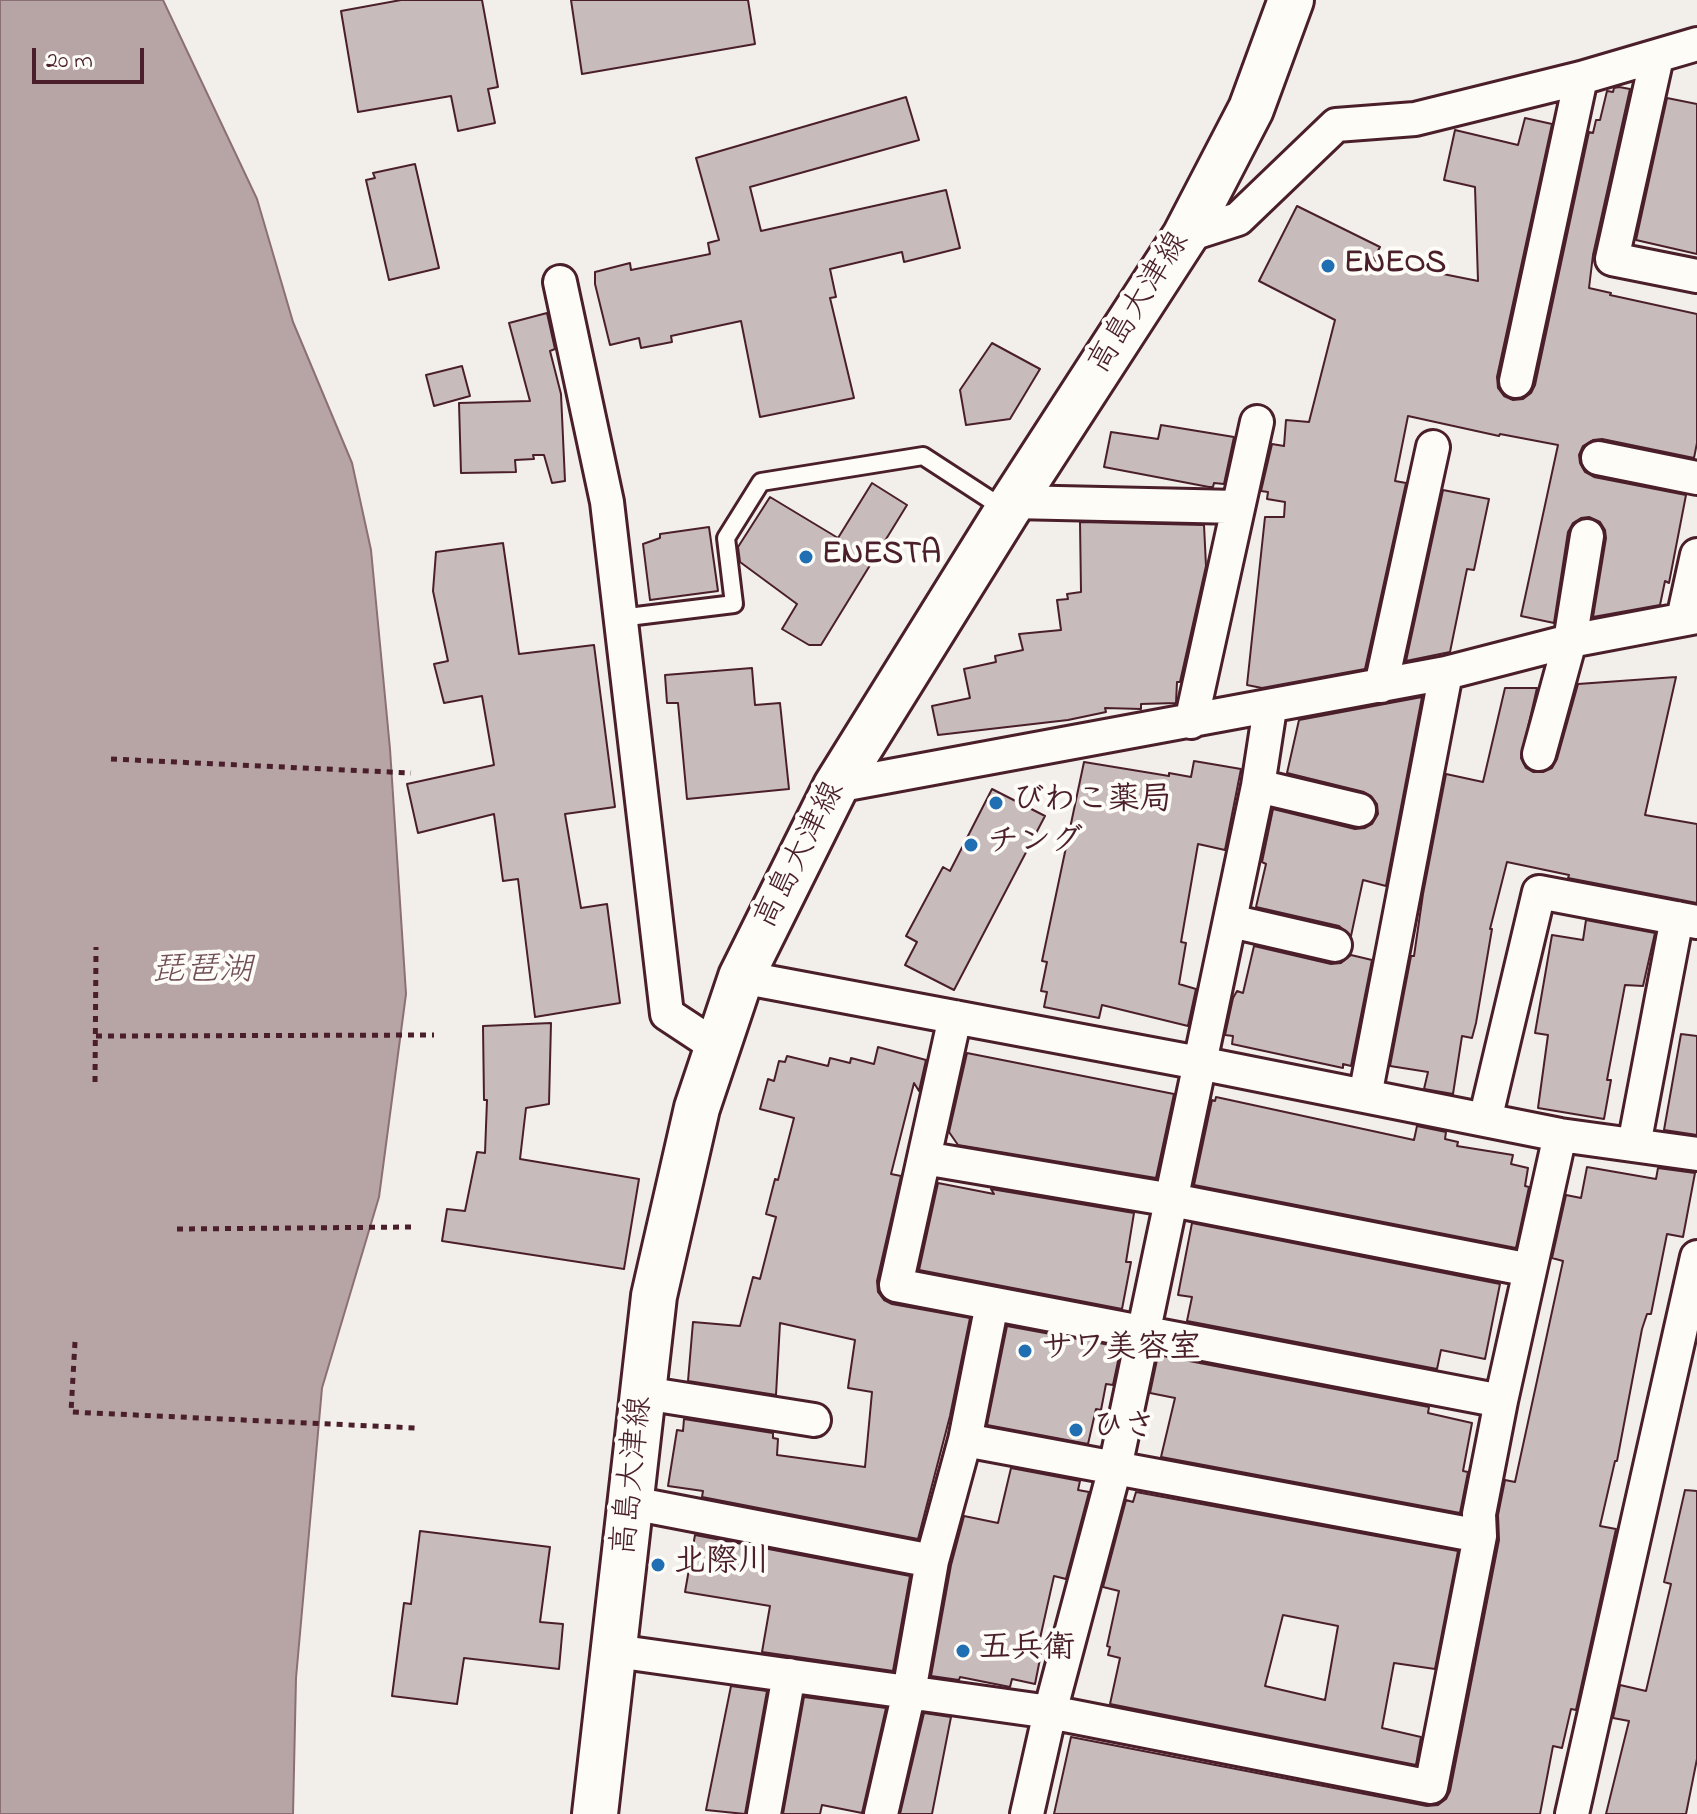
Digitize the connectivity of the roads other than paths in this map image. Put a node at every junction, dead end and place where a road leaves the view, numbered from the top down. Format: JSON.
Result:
{"nodes":[{"id":1,"x":1291,"y":0,"type":"edge"},
{"id":2,"x":1697,"y":44,"type":"edge"},
{"id":3,"x":1657,"y":57,"type":"junction"},
{"id":4,"x":1581,"y":78,"type":"junction"},
{"id":5,"x":1185,"y":236,"type":"junction"},
{"id":6,"x":1697,"y":276,"type":"edge"},
{"id":7,"x":560,"y":282,"type":"dead end"},
{"id":8,"x":1516,"y":381,"type":"dead end"},
{"id":9,"x":1257,"y":422,"type":"dead end"},
{"id":10,"x":1433,"y":447,"type":"dead end"},
{"id":11,"x":1598,"y":458,"type":"dead end"},
{"id":12,"x":1697,"y":478,"type":"edge"},
{"id":13,"x":1010,"y":506,"type":"junction"},
{"id":14,"x":1238,"y":507,"type":"junction"},
{"id":15,"x":1587,"y":536,"type":"dead end"},
{"id":16,"x":1697,"y":555,"type":"edge"},
{"id":17,"x":620,"y":618,"type":"junction"},
{"id":18,"x":1690,"y":618,"type":"edge"},
{"id":19,"x":1570,"y":641,"type":"junction"},
{"id":20,"x":1446,"y":673,"type":"junction"},
{"id":21,"x":1381,"y":686,"type":"junction"},
{"id":22,"x":1270,"y":708,"type":"junction"},
{"id":23,"x":1191,"y":722,"type":"junction"},
{"id":24,"x":1539,"y":754,"type":"dead end"},
{"id":25,"x":836,"y":786,"type":"junction"},
{"id":26,"x":1258,"y":786,"type":"junction"},
{"id":27,"x":1359,"y":810,"type":"dead end"},
{"id":28,"x":1687,"y":920,"type":"edge"},
{"id":29,"x":1231,"y":921,"type":"junction"},
{"id":30,"x":1335,"y":945,"type":"dead end"},
{"id":31,"x":741,"y":977,"type":"junction"},
{"id":32,"x":955,"y":1017,"type":"junction"},
{"id":33,"x":717,"y":1047,"type":"junction"},
{"id":34,"x":1199,"y":1063,"type":"junction"},
{"id":35,"x":1365,"y":1096,"type":"junction"},
{"id":36,"x":1485,"y":1120,"type":"junction"},
{"id":37,"x":1560,"y":1135,"type":"junction"},
{"id":38,"x":1634,"y":1145,"type":"junction"},
{"id":39,"x":1697,"y":1154,"type":"edge"},
{"id":40,"x":924,"y":1158,"type":"junction"},
{"id":41,"x":1172,"y":1200,"type":"junction"},
{"id":42,"x":1697,"y":1257,"type":"edge"},
{"id":43,"x":1530,"y":1270,"type":"junction"},
{"id":44,"x":992,"y":1304,"type":"junction"},
{"id":45,"x":1141,"y":1333,"type":"junction"},
{"id":46,"x":644,"y":1393,"type":"junction"},
{"id":47,"x":1501,"y":1401,"type":"junction"},
{"id":48,"x":814,"y":1420,"type":"dead end"},
{"id":49,"x":965,"y":1440,"type":"junction"},
{"id":50,"x":1115,"y":1468,"type":"junction"},
{"id":51,"x":632,"y":1503,"type":"junction"},
{"id":52,"x":1480,"y":1536,"type":"junction"},
{"id":53,"x":932,"y":1561,"type":"junction"},
{"id":54,"x":615,"y":1651,"type":"junction"},
{"id":55,"x":789,"y":1675,"type":"junction"},
{"id":56,"x":909,"y":1692,"type":"junction"},
{"id":57,"x":1050,"y":1712,"type":"junction"},
{"id":58,"x":595,"y":1814,"type":"edge"},
{"id":59,"x":764,"y":1814,"type":"edge"},
{"id":60,"x":881,"y":1814,"type":"edge"},
{"id":61,"x":1027,"y":1814,"type":"edge"},
{"id":62,"x":1572,"y":1814,"type":"edge"}],
"edges":[{"from":1,"to":5,"type":"main road","name":"高島大津線"},
{"from":2,"to":3,"type":"street"},
{"from":3,"to":4,"type":"street"},
{"from":3,"to":6,"type":"street"},
{"from":4,"to":5,"type":"street"},
{"from":4,"to":8,"type":"street"},
{"from":5,"to":13,"type":"main road","name":"高島大津線"},
{"from":7,"to":17,"type":"street"},
{"from":9,"to":14,"type":"street"},
{"from":10,"to":21,"type":"street"},
{"from":11,"to":12,"type":"street"},
{"from":13,"to":14,"type":"street"},
{"from":13,"to":17,"type":"lane"},
{"from":13,"to":25,"type":"main road","name":"高島大津線"},
{"from":14,"to":23,"type":"street"},
{"from":15,"to":19,"type":"street"},
{"from":16,"to":18,"type":"street"},
{"from":17,"to":33,"type":"street"},
{"from":18,"to":19,"type":"street"},
{"from":19,"to":20,"type":"street"},
{"from":19,"to":24,"type":"street"},
{"from":20,"to":21,"type":"street"},
{"from":20,"to":35,"type":"street"},
{"from":21,"to":22,"type":"street"},
{"from":22,"to":23,"type":"street"},
{"from":22,"to":26,"type":"street"},
{"from":23,"to":25,"type":"street"},
{"from":25,"to":31,"type":"main road","name":"高島大津線"},
{"from":26,"to":27,"type":"street"},
{"from":26,"to":29,"type":"street"},
{"from":28,"to":36,"type":"street"},
{"from":28,"to":38,"type":"street"},
{"from":29,"to":30,"type":"street"},
{"from":29,"to":34,"type":"street"},
{"from":31,"to":32,"type":"street"},
{"from":31,"to":33,"type":"main road","name":"高島大津線"},
{"from":32,"to":34,"type":"street"},
{"from":32,"to":40,"type":"street"},
{"from":33,"to":46,"type":"main road","name":"高島大津線"},
{"from":34,"to":35,"type":"street"},
{"from":34,"to":41,"type":"street"},
{"from":35,"to":36,"type":"street"},
{"from":36,"to":37,"type":"street"},
{"from":37,"to":38,"type":"street"},
{"from":37,"to":43,"type":"street"},
{"from":38,"to":39,"type":"street"},
{"from":40,"to":41,"type":"street"},
{"from":40,"to":44,"type":"street"},
{"from":41,"to":43,"type":"street"},
{"from":41,"to":45,"type":"street"},
{"from":42,"to":62,"type":"street"},
{"from":43,"to":47,"type":"street"},
{"from":44,"to":45,"type":"street"},
{"from":44,"to":49,"type":"street"},
{"from":45,"to":47,"type":"street"},
{"from":45,"to":50,"type":"street"},
{"from":46,"to":48,"type":"street"},
{"from":46,"to":51,"type":"main road","name":"高島大津線"},
{"from":47,"to":52,"type":"street"},
{"from":49,"to":50,"type":"street"},
{"from":49,"to":53,"type":"street"},
{"from":50,"to":52,"type":"street"},
{"from":50,"to":57,"type":"street"},
{"from":51,"to":53,"type":"street"},
{"from":51,"to":54,"type":"main road","name":"高島大津線"},
{"from":52,"to":57,"type":"street"},
{"from":53,"to":56,"type":"street"},
{"from":54,"to":55,"type":"street"},
{"from":54,"to":58,"type":"main road","name":"高島大津線"},
{"from":55,"to":56,"type":"street"},
{"from":55,"to":59,"type":"street"},
{"from":56,"to":57,"type":"street"},
{"from":56,"to":60,"type":"street"},
{"from":57,"to":61,"type":"street"}]}
